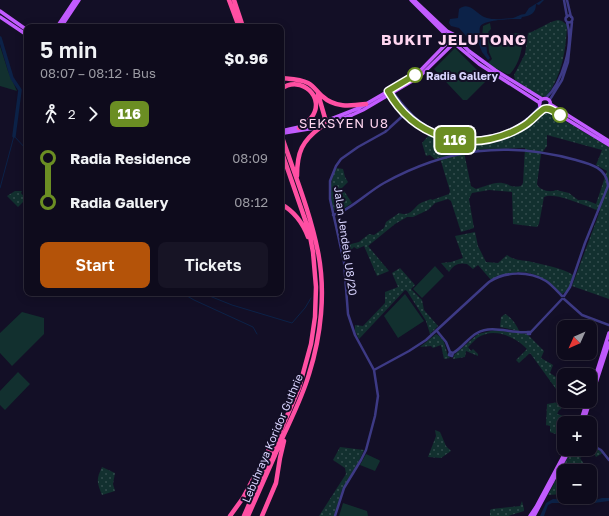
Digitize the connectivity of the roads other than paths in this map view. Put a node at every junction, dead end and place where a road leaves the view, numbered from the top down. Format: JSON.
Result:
{"nodes":[{"id":1,"x":229,"y":0,"type":"edge"},
{"id":2,"x":234,"y":0,"type":"edge"},
{"id":3,"x":411,"y":0,"type":"edge"},
{"id":4,"x":414,"y":0,"type":"edge"},
{"id":5,"x":565,"y":0,"type":"edge"},
{"id":6,"x":78,"y":1,"type":"edge"},
{"id":7,"x":1,"y":12,"type":"edge"},
{"id":8,"x":567,"y":17,"type":"junction"},
{"id":9,"x":571,"y":17,"type":"junction"},
{"id":10,"x":1,"y":18,"type":"edge"},
{"id":11,"x":567,"y":22,"type":"junction"},
{"id":12,"x":572,"y":22,"type":"junction"},
{"id":13,"x":59,"y":24,"type":"edge"},
{"id":14,"x":63,"y":24,"type":"edge"},
{"id":15,"x":238,"y":24,"type":"edge"},
{"id":16,"x":242,"y":24,"type":"edge"},
{"id":17,"x":24,"y":28,"type":"edge"},
{"id":18,"x":24,"y":33,"type":"edge"},
{"id":19,"x":453,"y":34,"type":"junction"},
{"id":20,"x":449,"y":40,"type":"junction"},
{"id":21,"x":456,"y":42,"type":"junction"},
{"id":22,"x":284,"y":78,"type":"edge"},
{"id":23,"x":284,"y":87,"type":"edge"},
{"id":24,"x":316,"y":91,"type":"junction"},
{"id":25,"x":391,"y":92,"type":"junction"},
{"id":26,"x":366,"y":104,"type":"junction"},
{"id":27,"x":545,"y":104,"type":"junction"},
{"id":28,"x":407,"y":113,"type":"junction"},
{"id":29,"x":327,"y":123,"type":"junction"},
{"id":30,"x":321,"y":126,"type":"junction"},
{"id":31,"x":299,"y":128,"type":"junction"},
{"id":32,"x":290,"y":131,"type":"junction"},
{"id":33,"x":284,"y":132,"type":"edge"},
{"id":34,"x":609,"y":141,"type":"edge"},
{"id":35,"x":284,"y":142,"type":"edge"},
{"id":36,"x":609,"y":145,"type":"edge"},
{"id":37,"x":284,"y":158,"type":"edge"},
{"id":38,"x":297,"y":181,"type":"junction"},
{"id":39,"x":284,"y":206,"type":"edge"},
{"id":40,"x":333,"y":215,"type":"junction"},
{"id":41,"x":313,"y":252,"type":"junction"},
{"id":42,"x":563,"y":297,"type":"junction"},
{"id":43,"x":609,"y":325,"type":"edge"},
{"id":44,"x":437,"y":331,"type":"junction"},
{"id":45,"x":609,"y":334,"type":"edge"},
{"id":46,"x":609,"y":343,"type":"edge"},
{"id":47,"x":374,"y":370,"type":"junction"},
{"id":48,"x":597,"y":371,"type":"edge"},
{"id":49,"x":287,"y":416,"type":"junction"},
{"id":50,"x":585,"y":416,"type":"edge"},
{"id":51,"x":286,"y":431,"type":"junction"},
{"id":52,"x":597,"y":448,"type":"edge"},
{"id":53,"x":563,"y":456,"type":"edge"},
{"id":54,"x":566,"y":456,"type":"edge"},
{"id":55,"x":609,"y":460,"type":"edge"},
{"id":56,"x":230,"y":516,"type":"edge"},
{"id":57,"x":244,"y":516,"type":"edge"},
{"id":58,"x":248,"y":516,"type":"edge"},
{"id":59,"x":262,"y":516,"type":"edge"},
{"id":60,"x":335,"y":516,"type":"edge"},
{"id":61,"x":530,"y":516,"type":"edge"},
{"id":62,"x":534,"y":516,"type":"edge"}],
"edges":[{"from":1,"to":15,"type":"highway"},
{"from":2,"to":16,"type":"highway"},
{"from":3,"to":20,"type":"main road"},
{"from":4,"to":19,"type":"main road"},
{"from":5,"to":8,"type":"street"},
{"from":5,"to":9,"type":"street"},
{"from":6,"to":13,"type":"main road"},
{"from":6,"to":14,"type":"main road"},
{"from":7,"to":17,"type":"main road"},
{"from":8,"to":9,"type":"street"},
{"from":8,"to":11,"type":"street"},
{"from":9,"to":12,"type":"street"},
{"from":10,"to":18,"type":"main road"},
{"from":11,"to":12,"type":"street"},
{"from":11,"to":27,"type":"street"},
{"from":12,"to":27,"type":"street"},
{"from":19,"to":20,"type":"main road"},
{"from":19,"to":21,"type":"main road"},
{"from":20,"to":21,"type":"main road"},
{"from":20,"to":25,"type":"main road"},
{"from":21,"to":25,"type":"main road"},
{"from":21,"to":27,"type":"main road"},
{"from":22,"to":24,"type":"highway"},
{"from":23,"to":31,"type":"highway"},
{"from":24,"to":26,"type":"highway"},
{"from":24,"to":29,"type":"highway"},
{"from":25,"to":26,"type":"main road"},
{"from":25,"to":28,"type":"street"},
{"from":25,"to":29,"type":"main road"},
{"from":26,"to":29,"type":"main road"},
{"from":27,"to":28,"type":"street"},
{"from":27,"to":34,"type":"main road"},
{"from":27,"to":36,"type":"main road"},
{"from":28,"to":40,"type":"street","name":"Jalan Jendela U8/20"},
{"from":29,"to":30,"type":"main road"},
{"from":29,"to":31,"type":"main road"},
{"from":30,"to":32,"type":"main road"},
{"from":30,"to":38,"type":"highway"},
{"from":31,"to":32,"type":"main road"},
{"from":32,"to":33,"type":"main road","bridge":true},
{"from":35,"to":38,"type":"highway","name":"Lebuhraya Koridor Guthrie"},
{"from":37,"to":41,"type":"highway","name":"Lebuhraya Koridor Guthrie"},
{"from":38,"to":51,"type":"highway","name":"Lebuhraya Koridor Guthrie"},
{"from":39,"to":41,"type":"highway"},
{"from":40,"to":42,"type":"street"},
{"from":40,"to":47,"type":"street","name":"Jalan Jendela U8/20"},
{"from":41,"to":49,"type":"highway","name":"Lebuhraya Koridor Guthrie"},
{"from":42,"to":43,"type":"street"},
{"from":42,"to":44,"type":"street"},
{"from":42,"to":44,"type":"street"},
{"from":44,"to":47,"type":"street"},
{"from":45,"to":48,"type":"main road"},
{"from":46,"to":50,"type":"main road"},
{"from":47,"to":60,"type":"street","name":"Jalan Jendela U8/20"},
{"from":49,"to":56,"type":"highway"},
{"from":49,"to":57,"type":"highway","name":"Lebuhraya Koridor Guthrie"},
{"from":51,"to":58,"type":"highway","name":"Lebuhraya Koridor Guthrie"},
{"from":51,"to":59,"type":"highway"},
{"from":52,"to":55,"type":"street"},
{"from":53,"to":61,"type":"main road"},
{"from":54,"to":62,"type":"main road"}]}
